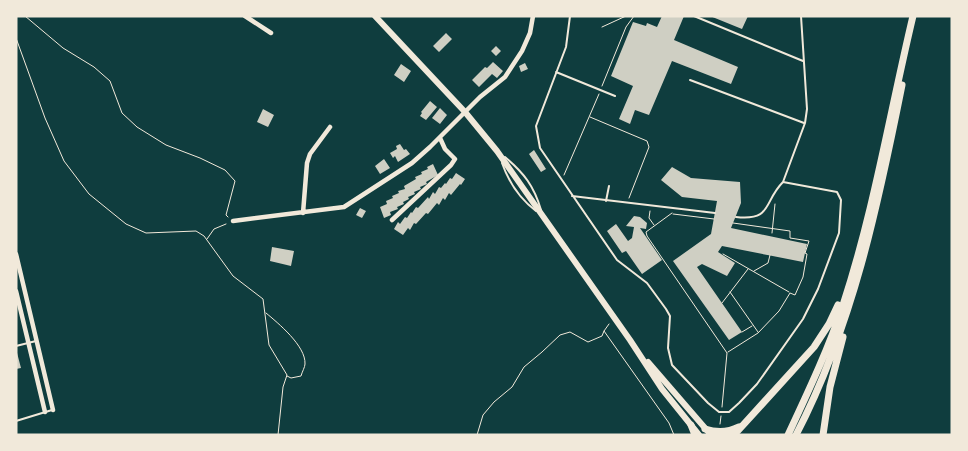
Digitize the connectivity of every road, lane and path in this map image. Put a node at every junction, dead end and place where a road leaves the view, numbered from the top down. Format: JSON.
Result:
{"nodes":[{"id":1,"x":25,"y":16,"type":"edge"},
{"id":2,"x":245,"y":16,"type":"edge"},
{"id":3,"x":375,"y":16,"type":"edge"},
{"id":4,"x":533,"y":16,"type":"edge"},
{"id":5,"x":570,"y":16,"type":"edge"},
{"id":6,"x":634,"y":16,"type":"edge"},
{"id":7,"x":694,"y":16,"type":"edge"},
{"id":8,"x":801,"y":16,"type":"edge"},
{"id":9,"x":914,"y":16,"type":"edge"},
{"id":10,"x":625,"y":17,"type":"edge"},
{"id":11,"x":602,"y":28,"type":"dead end"},
{"id":12,"x":271,"y":33,"type":"dead end"},
{"id":13,"x":16,"y":38,"type":"edge"},
{"id":14,"x":804,"y":61,"type":"junction"},
{"id":15,"x":556,"y":72,"type":"junction"},
{"id":16,"x":690,"y":80,"type":"dead end"},
{"id":17,"x":600,"y":90,"type":"junction"},
{"id":18,"x":615,"y":96,"type":"dead end"},
{"id":19,"x":465,"y":112,"type":"junction"},
{"id":20,"x":589,"y":116,"type":"junction"},
{"id":21,"x":805,"y":124,"type":"junction"},
{"id":22,"x":330,"y":127,"type":"dead end"},
{"id":23,"x":440,"y":138,"type":"junction"},
{"id":24,"x":890,"y":146,"type":"junction"},
{"id":25,"x":880,"y":164,"type":"junction"},
{"id":26,"x":562,"y":181,"type":"junction"},
{"id":27,"x":783,"y":182,"type":"junction"},
{"id":28,"x":610,"y":186,"type":"dead end"},
{"id":29,"x":572,"y":196,"type":"junction"},
{"id":30,"x":606,"y":201,"type":"junction"},
{"id":31,"x":771,"y":201,"type":"junction"},
{"id":32,"x":627,"y":203,"type":"junction"},
{"id":33,"x":651,"y":206,"type":"junction"},
{"id":34,"x":673,"y":208,"type":"junction"},
{"id":35,"x":303,"y":213,"type":"junction"},
{"id":36,"x":715,"y":213,"type":"dead end"},
{"id":37,"x":672,"y":214,"type":"junction"},
{"id":38,"x":736,"y":217,"type":"dead end"},
{"id":39,"x":714,"y":219,"type":"dead end"},
{"id":40,"x":392,"y":220,"type":"dead end"},
{"id":41,"x":233,"y":221,"type":"junction"},
{"id":42,"x":733,"y":223,"type":"dead end"},
{"id":43,"x":654,"y":226,"type":"junction"},
{"id":44,"x":771,"y":228,"type":"junction"},
{"id":45,"x":772,"y":233,"type":"dead end"},
{"id":46,"x":207,"y":239,"type":"junction"},
{"id":47,"x":16,"y":254,"type":"edge"},
{"id":48,"x":723,"y":254,"type":"dead end"},
{"id":49,"x":770,"y":255,"type":"dead end"},
{"id":50,"x":749,"y":269,"type":"junction"},
{"id":51,"x":753,"y":271,"type":"junction"},
{"id":52,"x":16,"y":291,"type":"edge"},
{"id":53,"x":730,"y":292,"type":"junction"},
{"id":54,"x":790,"y":293,"type":"junction"},
{"id":55,"x":722,"y":303,"type":"dead end"},
{"id":56,"x":265,"y":312,"type":"junction"},
{"id":57,"x":614,"y":317,"type":"junction"},
{"id":58,"x":753,"y":325,"type":"junction"},
{"id":59,"x":604,"y":331,"type":"junction"},
{"id":60,"x":742,"y":332,"type":"dead end"},
{"id":61,"x":758,"y":333,"type":"junction"},
{"id":62,"x":630,"y":340,"type":"junction"},
{"id":63,"x":37,"y":341,"type":"junction"},
{"id":64,"x":29,"y":343,"type":"junction"},
{"id":65,"x":16,"y":346,"type":"edge"},
{"id":66,"x":727,"y":353,"type":"junction"},
{"id":67,"x":287,"y":376,"type":"junction"},
{"id":68,"x":53,"y":410,"type":"joint"},
{"id":69,"x":45,"y":412,"type":"junction"},
{"id":70,"x":722,"y":412,"type":"junction"},
{"id":71,"x":16,"y":421,"type":"edge"},
{"id":72,"x":746,"y":422,"type":"junction"},
{"id":73,"x":691,"y":425,"type":"junction"},
{"id":74,"x":705,"y":429,"type":"junction"},
{"id":75,"x":723,"y":432,"type":"junction"},
{"id":76,"x":278,"y":435,"type":"edge"},
{"id":77,"x":477,"y":435,"type":"edge"},
{"id":78,"x":674,"y":435,"type":"edge"},
{"id":79,"x":696,"y":435,"type":"edge"},
{"id":80,"x":700,"y":435,"type":"edge"},
{"id":81,"x":711,"y":435,"type":"edge"},
{"id":82,"x":734,"y":435,"type":"edge"},
{"id":83,"x":788,"y":435,"type":"edge"},
{"id":84,"x":796,"y":435,"type":"edge"},
{"id":85,"x":824,"y":435,"type":"edge"}],
"edges":[{"from":1,"to":41,"type":"path"},
{"from":2,"to":12,"type":"street"},
{"from":3,"to":19,"type":"main road"},
{"from":4,"to":19,"type":"street"},
{"from":5,"to":15,"type":"lane"},
{"from":6,"to":17,"type":"path"},
{"from":7,"to":14,"type":"lane"},
{"from":8,"to":14,"type":"lane"},
{"from":9,"to":24,"type":"main road"},
{"from":9,"to":25,"type":"main road"},
{"from":10,"to":11,"type":"path"},
{"from":13,"to":46,"type":"path"},
{"from":14,"to":21,"type":"lane"},
{"from":15,"to":17,"type":"lane"},
{"from":15,"to":26,"type":"lane"},
{"from":16,"to":21,"type":"lane"},
{"from":17,"to":18,"type":"lane"},
{"from":17,"to":20,"type":"path"},
{"from":19,"to":23,"type":"street"},
{"from":19,"to":57,"type":"main road"},
{"from":20,"to":26,"type":"path"},
{"from":20,"to":32,"type":"path"},
{"from":21,"to":27,"type":"lane"},
{"from":22,"to":35,"type":"street"},
{"from":23,"to":35,"type":"street"},
{"from":23,"to":40,"type":"street"},
{"from":24,"to":84,"type":"main road"},
{"from":24,"to":85,"type":"main road"},
{"from":25,"to":72,"type":"main road"},
{"from":25,"to":83,"type":"main road"},
{"from":26,"to":29,"type":"lane"},
{"from":27,"to":31,"type":"lane"},
{"from":27,"to":70,"type":"lane"},
{"from":28,"to":30,"type":"lane"},
{"from":29,"to":30,"type":"lane"},
{"from":29,"to":70,"type":"lane"},
{"from":30,"to":32,"type":"lane"},
{"from":31,"to":38,"type":"lane"},
{"from":31,"to":44,"type":"path"},
{"from":32,"to":33,"type":"lane"},
{"from":33,"to":34,"type":"lane"},
{"from":33,"to":43,"type":"path"},
{"from":34,"to":36,"type":"lane"},
{"from":34,"to":37,"type":"path"},
{"from":35,"to":41,"type":"street"},
{"from":37,"to":39,"type":"path"},
{"from":37,"to":43,"type":"path"},
{"from":41,"to":46,"type":"path"},
{"from":42,"to":44,"type":"path"},
{"from":43,"to":66,"type":"path"},
{"from":44,"to":45,"type":"path"},
{"from":44,"to":54,"type":"path"},
{"from":46,"to":56,"type":"path"},
{"from":47,"to":63,"type":"street"},
{"from":48,"to":50,"type":"path"},
{"from":49,"to":51,"type":"path"},
{"from":50,"to":51,"type":"path"},
{"from":50,"to":53,"type":"path"},
{"from":51,"to":54,"type":"path"},
{"from":52,"to":64,"type":"street"},
{"from":53,"to":55,"type":"path"},
{"from":53,"to":58,"type":"path"},
{"from":54,"to":61,"type":"path"},
{"from":56,"to":67,"type":"path"},
{"from":56,"to":67,"type":"path"},
{"from":57,"to":59,"type":"path"},
{"from":57,"to":62,"type":"main road"},
{"from":58,"to":60,"type":"path"},
{"from":58,"to":61,"type":"path"},
{"from":59,"to":77,"type":"path"},
{"from":59,"to":78,"type":"path"},
{"from":61,"to":66,"type":"path"},
{"from":62,"to":73,"type":"main road"},
{"from":62,"to":74,"type":"main road"},
{"from":63,"to":64,"type":"lane"},
{"from":63,"to":68,"type":"street"},
{"from":64,"to":65,"type":"lane"},
{"from":64,"to":69,"type":"street"},
{"from":66,"to":70,"type":"path"},
{"from":67,"to":76,"type":"path"},
{"from":68,"to":69,"type":"lane"},
{"from":69,"to":71,"type":"lane"},
{"from":70,"to":75,"type":"path"},
{"from":72,"to":75,"type":"main road"},
{"from":72,"to":82,"type":"main road"},
{"from":73,"to":79,"type":"main road"},
{"from":73,"to":80,"type":"main road"},
{"from":74,"to":75,"type":"main road"},
{"from":74,"to":81,"type":"main road"}]}
